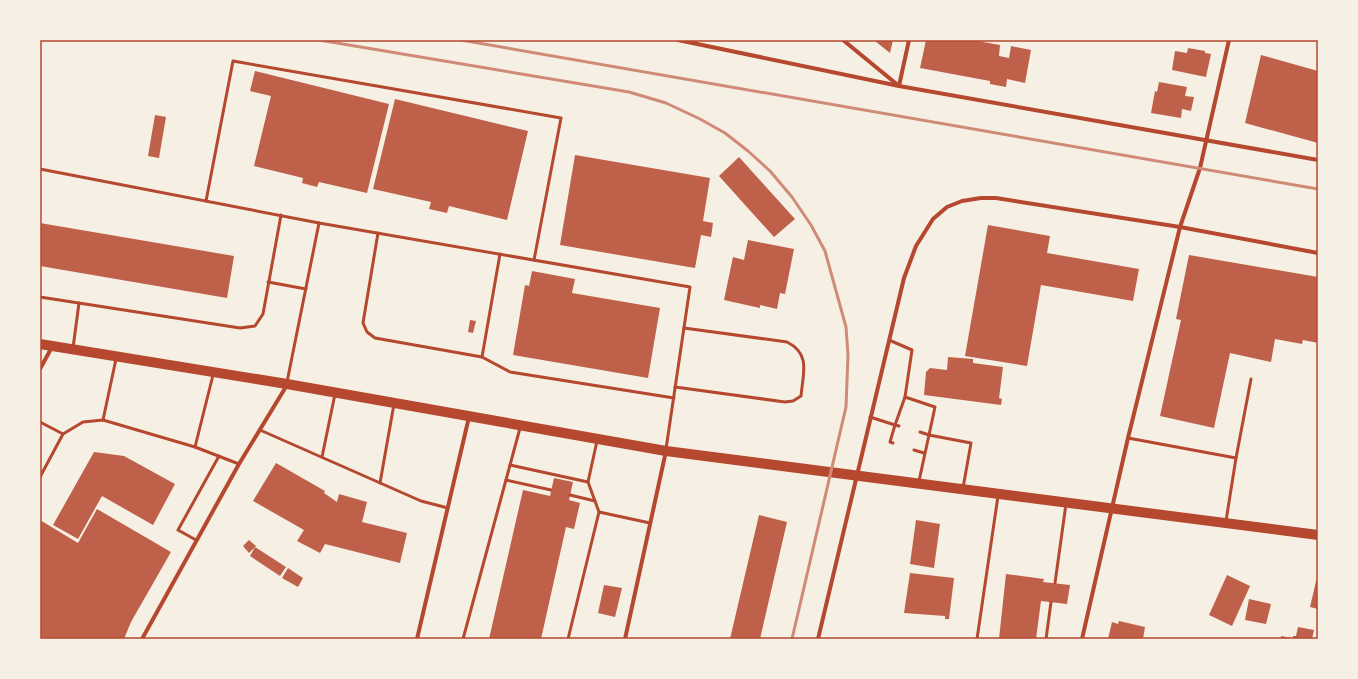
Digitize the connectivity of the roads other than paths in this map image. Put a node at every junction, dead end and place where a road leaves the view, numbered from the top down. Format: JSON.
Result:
{"nodes":[{"id":1,"x":678,"y":40,"type":"edge"},
{"id":2,"x":843,"y":40,"type":"edge"},
{"id":3,"x":909,"y":40,"type":"edge"},
{"id":4,"x":1229,"y":40,"type":"edge"},
{"id":5,"x":899,"y":86,"type":"junction"},
{"id":6,"x":1206,"y":141,"type":"junction"},
{"id":7,"x":1318,"y":160,"type":"edge"},
{"id":8,"x":40,"y":169,"type":"edge"},
{"id":9,"x":206,"y":201,"type":"junction"},
{"id":10,"x":281,"y":215,"type":"junction"},
{"id":11,"x":319,"y":223,"type":"junction"},
{"id":12,"x":1180,"y":227,"type":"junction"},
{"id":13,"x":378,"y":233,"type":"junction"},
{"id":14,"x":1318,"y":253,"type":"edge"},
{"id":15,"x":500,"y":254,"type":"junction"},
{"id":16,"x":534,"y":260,"type":"junction"},
{"id":17,"x":268,"y":282,"type":"junction"},
{"id":18,"x":306,"y":290,"type":"junction"},
{"id":19,"x":40,"y":297,"type":"edge"},
{"id":20,"x":79,"y":303,"type":"junction"},
{"id":21,"x":684,"y":328,"type":"junction"},
{"id":22,"x":888,"y":340,"type":"junction"},
{"id":23,"x":40,"y":344,"type":"edge"},
{"id":24,"x":52,"y":347,"type":"junction"},
{"id":25,"x":73,"y":350,"type":"junction"},
{"id":26,"x":482,"y":356,"type":"junction"},
{"id":27,"x":116,"y":357,"type":"junction"},
{"id":28,"x":40,"y":369,"type":"edge"},
{"id":29,"x":213,"y":372,"type":"junction"},
{"id":30,"x":1251,"y":379,"type":"dead end"},
{"id":31,"x":287,"y":384,"type":"junction"},
{"id":32,"x":676,"y":387,"type":"junction"},
{"id":33,"x":335,"y":393,"type":"junction"},
{"id":34,"x":905,"y":397,"type":"junction"},
{"id":35,"x":674,"y":398,"type":"junction"},
{"id":36,"x":394,"y":404,"type":"junction"},
{"id":37,"x":469,"y":417,"type":"junction"},
{"id":38,"x":870,"y":417,"type":"junction"},
{"id":39,"x":103,"y":420,"type":"junction"},
{"id":40,"x":40,"y":422,"type":"edge"},
{"id":41,"x":520,"y":426,"type":"junction"},
{"id":42,"x":897,"y":426,"type":"junction"},
{"id":43,"x":260,"y":430,"type":"junction"},
{"id":44,"x":920,"y":432,"type":"dead end"},
{"id":45,"x":62,"y":434,"type":"junction"},
{"id":46,"x":929,"y":435,"type":"junction"},
{"id":47,"x":1128,"y":438,"type":"junction"},
{"id":48,"x":597,"y":439,"type":"junction"},
{"id":49,"x":893,"y":443,"type":"dead end"},
{"id":50,"x":195,"y":447,"type":"junction"},
{"id":51,"x":914,"y":450,"type":"dead end"},
{"id":52,"x":666,"y":451,"type":"junction"},
{"id":53,"x":924,"y":453,"type":"junction"},
{"id":54,"x":219,"y":456,"type":"junction"},
{"id":55,"x":322,"y":457,"type":"junction"},
{"id":56,"x":1236,"y":458,"type":"junction"},
{"id":57,"x":239,"y":464,"type":"junction"},
{"id":58,"x":510,"y":465,"type":"junction"},
{"id":59,"x":856,"y":476,"type":"junction"},
{"id":60,"x":40,"y":478,"type":"edge"},
{"id":61,"x":506,"y":480,"type":"junction"},
{"id":62,"x":588,"y":482,"type":"junction"},
{"id":63,"x":380,"y":483,"type":"junction"},
{"id":64,"x":919,"y":484,"type":"junction"},
{"id":65,"x":551,"y":490,"type":"dead end"},
{"id":66,"x":962,"y":490,"type":"junction"},
{"id":67,"x":998,"y":494,"type":"junction"},
{"id":68,"x":570,"y":495,"type":"dead end"},
{"id":69,"x":595,"y":500,"type":"junction"},
{"id":70,"x":1066,"y":503,"type":"junction"},
{"id":71,"x":448,"y":508,"type":"junction"},
{"id":72,"x":1110,"y":509,"type":"junction"},
{"id":73,"x":599,"y":512,"type":"junction"},
{"id":74,"x":650,"y":523,"type":"junction"},
{"id":75,"x":1226,"y":524,"type":"junction"},
{"id":76,"x":1318,"y":535,"type":"edge"},
{"id":77,"x":196,"y":540,"type":"junction"},
{"id":78,"x":1054,"y":583,"type":"dead end"},
{"id":79,"x":1051,"y":602,"type":"dead end"},
{"id":80,"x":142,"y":639,"type":"edge"},
{"id":81,"x":417,"y":639,"type":"edge"},
{"id":82,"x":463,"y":639,"type":"edge"},
{"id":83,"x":568,"y":639,"type":"edge"},
{"id":84,"x":625,"y":639,"type":"edge"},
{"id":85,"x":818,"y":639,"type":"edge"},
{"id":86,"x":977,"y":639,"type":"edge"},
{"id":87,"x":1046,"y":639,"type":"edge"},
{"id":88,"x":1082,"y":639,"type":"edge"}],
"edges":[{"from":1,"to":5,"type":"street"},
{"from":2,"to":5,"type":"street"},
{"from":3,"to":5,"type":"street"},
{"from":4,"to":6,"type":"street"},
{"from":5,"to":6,"type":"street"},
{"from":6,"to":7,"type":"street"},
{"from":6,"to":12,"type":"street"},
{"from":8,"to":9,"type":"lane"},
{"from":9,"to":10,"type":"lane"},
{"from":9,"to":16,"type":"lane"},
{"from":10,"to":11,"type":"lane"},
{"from":10,"to":17,"type":"lane"},
{"from":11,"to":13,"type":"lane"},
{"from":11,"to":18,"type":"lane"},
{"from":12,"to":14,"type":"street"},
{"from":12,"to":22,"type":"street"},
{"from":12,"to":47,"type":"street"},
{"from":13,"to":15,"type":"lane"},
{"from":13,"to":26,"type":"lane"},
{"from":15,"to":16,"type":"lane"},
{"from":15,"to":26,"type":"lane"},
{"from":16,"to":21,"type":"lane"},
{"from":17,"to":18,"type":"lane"},
{"from":17,"to":20,"type":"lane"},
{"from":18,"to":31,"type":"lane"},
{"from":19,"to":20,"type":"lane"},
{"from":20,"to":25,"type":"lane"},
{"from":21,"to":32,"type":"lane"},
{"from":21,"to":32,"type":"lane"},
{"from":22,"to":34,"type":"lane"},
{"from":22,"to":38,"type":"street"},
{"from":23,"to":24,"type":"main road"},
{"from":24,"to":25,"type":"main road"},
{"from":24,"to":28,"type":"street"},
{"from":25,"to":27,"type":"main road"},
{"from":26,"to":35,"type":"lane"},
{"from":27,"to":29,"type":"main road"},
{"from":27,"to":39,"type":"lane"},
{"from":29,"to":31,"type":"main road"},
{"from":29,"to":50,"type":"lane"},
{"from":30,"to":56,"type":"lane"},
{"from":31,"to":33,"type":"main road"},
{"from":31,"to":43,"type":"street"},
{"from":32,"to":35,"type":"lane"},
{"from":33,"to":36,"type":"main road"},
{"from":33,"to":55,"type":"lane"},
{"from":34,"to":42,"type":"lane"},
{"from":34,"to":46,"type":"lane"},
{"from":35,"to":52,"type":"lane"},
{"from":36,"to":37,"type":"main road"},
{"from":36,"to":63,"type":"lane"},
{"from":37,"to":41,"type":"main road"},
{"from":37,"to":71,"type":"street"},
{"from":38,"to":42,"type":"lane"},
{"from":38,"to":59,"type":"street"},
{"from":39,"to":45,"type":"lane"},
{"from":39,"to":50,"type":"lane"},
{"from":40,"to":45,"type":"lane"},
{"from":41,"to":48,"type":"main road"},
{"from":41,"to":58,"type":"lane"},
{"from":42,"to":49,"type":"lane"},
{"from":43,"to":55,"type":"lane"},
{"from":43,"to":57,"type":"street"},
{"from":44,"to":46,"type":"lane"},
{"from":45,"to":60,"type":"lane"},
{"from":46,"to":53,"type":"lane"},
{"from":46,"to":66,"type":"lane"},
{"from":47,"to":56,"type":"lane"},
{"from":47,"to":72,"type":"street"},
{"from":48,"to":52,"type":"main road"},
{"from":48,"to":62,"type":"lane"},
{"from":50,"to":54,"type":"lane"},
{"from":51,"to":53,"type":"lane"},
{"from":52,"to":59,"type":"main road"},
{"from":52,"to":74,"type":"street"},
{"from":53,"to":64,"type":"lane"},
{"from":54,"to":57,"type":"lane"},
{"from":54,"to":77,"type":"lane"},
{"from":55,"to":63,"type":"lane"},
{"from":56,"to":75,"type":"lane"},
{"from":57,"to":77,"type":"street"},
{"from":58,"to":61,"type":"lane"},
{"from":58,"to":62,"type":"lane"},
{"from":59,"to":64,"type":"main road"},
{"from":59,"to":85,"type":"street"},
{"from":61,"to":65,"type":"lane"},
{"from":61,"to":82,"type":"lane"},
{"from":62,"to":69,"type":"lane"},
{"from":63,"to":71,"type":"lane"},
{"from":64,"to":66,"type":"main road"},
{"from":66,"to":67,"type":"main road"},
{"from":67,"to":70,"type":"main road"},
{"from":67,"to":86,"type":"lane"},
{"from":68,"to":69,"type":"lane"},
{"from":69,"to":73,"type":"lane"},
{"from":70,"to":72,"type":"main road"},
{"from":70,"to":78,"type":"lane"},
{"from":71,"to":81,"type":"street"},
{"from":72,"to":75,"type":"main road"},
{"from":72,"to":88,"type":"street"},
{"from":73,"to":74,"type":"lane"},
{"from":73,"to":83,"type":"lane"},
{"from":74,"to":84,"type":"street"},
{"from":75,"to":76,"type":"main road"},
{"from":77,"to":80,"type":"street"},
{"from":79,"to":87,"type":"lane"}]}
